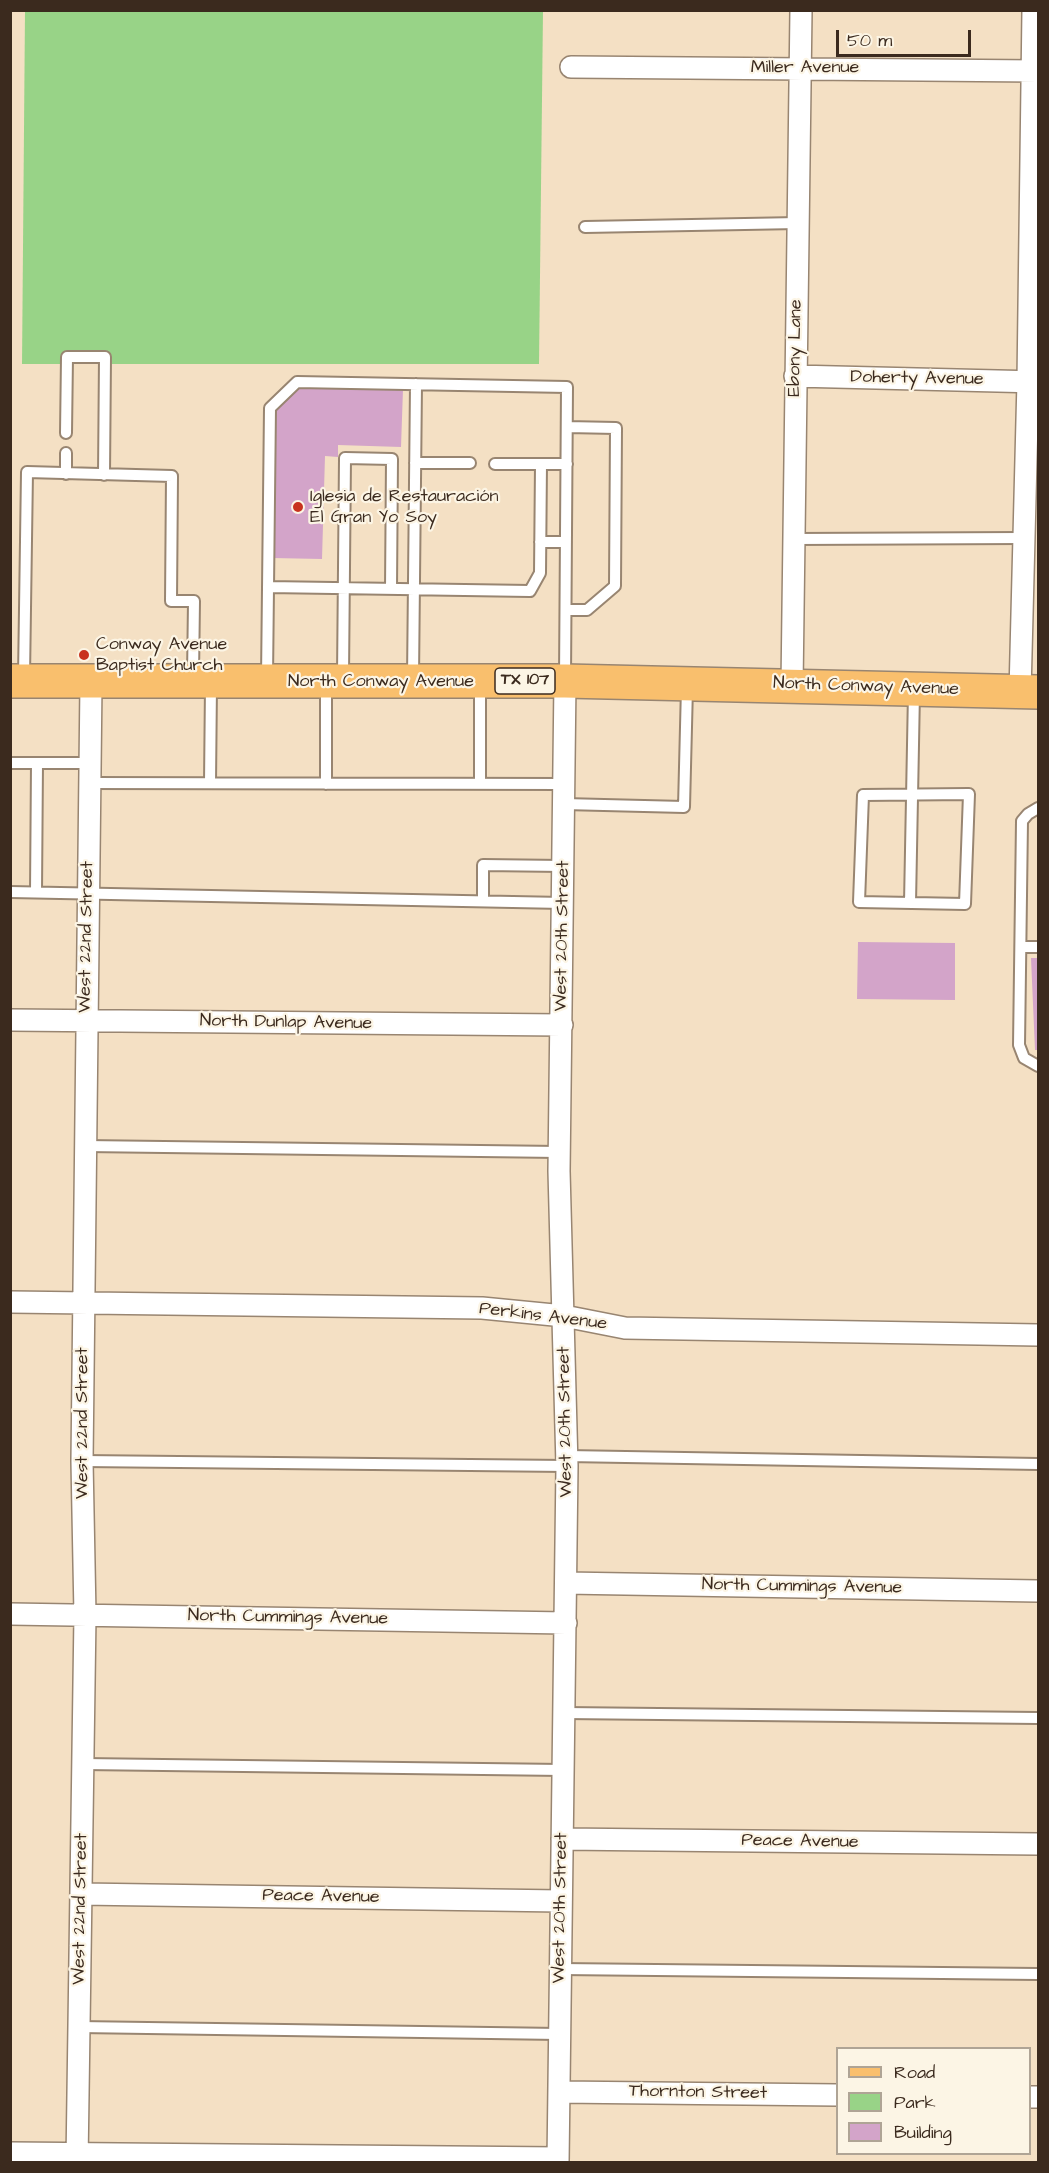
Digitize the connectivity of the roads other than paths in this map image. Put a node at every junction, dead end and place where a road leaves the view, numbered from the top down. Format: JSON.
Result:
{"nodes":[{"id":1,"x":801,"y":10,"type":"edge"},
{"id":2,"x":1033,"y":10,"type":"edge"},
{"id":3,"x":571,"y":67,"type":"dead end"},
{"id":4,"x":802,"y":68,"type":"junction"},
{"id":5,"x":1035,"y":70,"type":"edge"},
{"id":6,"x":798,"y":224,"type":"junction"},
{"id":7,"x":585,"y":227,"type":"dead end"},
{"id":8,"x":1034,"y":229,"type":"edge"},
{"id":9,"x":795,"y":376,"type":"junction"},
{"id":10,"x":1033,"y":382,"type":"edge"},
{"id":11,"x":416,"y":384,"type":"junction"},
{"id":12,"x":567,"y":427,"type":"junction"},
{"id":13,"x":66,"y":433,"type":"dead end"},
{"id":14,"x":66,"y":453,"type":"dead end"},
{"id":15,"x":415,"y":463,"type":"junction"},
{"id":16,"x":470,"y":463,"type":"dead end"},
{"id":17,"x":495,"y":464,"type":"dead end"},
{"id":18,"x":541,"y":464,"type":"junction"},
{"id":19,"x":567,"y":464,"type":"junction"},
{"id":20,"x":66,"y":474,"type":"junction"},
{"id":21,"x":104,"y":475,"type":"junction"},
{"id":22,"x":794,"y":539,"type":"junction"},
{"id":23,"x":1031,"y":539,"type":"edge"},
{"id":24,"x":540,"y":542,"type":"junction"},
{"id":25,"x":566,"y":542,"type":"junction"},
{"id":26,"x":268,"y":587,"type":"junction"},
{"id":27,"x":344,"y":588,"type":"junction"},
{"id":28,"x":391,"y":589,"type":"junction"},
{"id":29,"x":414,"y":590,"type":"junction"},
{"id":30,"x":566,"y":610,"type":"junction"},
{"id":31,"x":17,"y":681,"type":"edge"},
{"id":32,"x":480,"y":681,"type":"junction"},
{"id":33,"x":565,"y":681,"type":"junction"},
{"id":34,"x":267,"y":682,"type":"junction"},
{"id":35,"x":335,"y":682,"type":"junction"},
{"id":36,"x":413,"y":682,"type":"junction"},
{"id":37,"x":91,"y":683,"type":"junction"},
{"id":38,"x":202,"y":683,"type":"junction"},
{"id":39,"x":687,"y":683,"type":"junction"},
{"id":40,"x":792,"y":685,"type":"junction"},
{"id":41,"x":915,"y":689,"type":"junction"},
{"id":42,"x":1029,"y":692,"type":"edge"},
{"id":43,"x":10,"y":762,"type":"edge"},
{"id":44,"x":37,"y":763,"type":"junction"},
{"id":45,"x":89,"y":773,"type":"junction"},
{"id":46,"x":210,"y":783,"type":"junction"},
{"id":47,"x":326,"y":784,"type":"junction"},
{"id":48,"x":480,"y":784,"type":"junction"},
{"id":49,"x":564,"y":794,"type":"junction"},
{"id":50,"x":912,"y":795,"type":"junction"},
{"id":51,"x":1038,"y":808,"type":"edge"},
{"id":52,"x":563,"y":866,"type":"junction"},
{"id":53,"x":10,"y":892,"type":"edge"},
{"id":54,"x":36,"y":892,"type":"junction"},
{"id":55,"x":88,"y":892,"type":"junction"},
{"id":56,"x":483,"y":901,"type":"junction"},
{"id":57,"x":563,"y":903,"type":"junction"},
{"id":58,"x":910,"y":903,"type":"junction"},
{"id":59,"x":1021,"y":947,"type":"junction"},
{"id":60,"x":1038,"y":947,"type":"edge"},
{"id":61,"x":10,"y":1020,"type":"edge"},
{"id":62,"x":86,"y":1021,"type":"junction"},
{"id":63,"x":562,"y":1025,"type":"junction"},
{"id":64,"x":1038,"y":1066,"type":"edge"},
{"id":65,"x":85,"y":1146,"type":"junction"},
{"id":66,"x":559,"y":1152,"type":"junction"},
{"id":67,"x":10,"y":1302,"type":"edge"},
{"id":68,"x":83,"y":1302,"type":"junction"},
{"id":69,"x":564,"y":1316,"type":"junction"},
{"id":70,"x":1038,"y":1335,"type":"edge"},
{"id":71,"x":82,"y":1461,"type":"junction"},
{"id":72,"x":567,"y":1461,"type":"junction"},
{"id":73,"x":1038,"y":1464,"type":"edge"},
{"id":74,"x":566,"y":1583,"type":"junction"},
{"id":75,"x":1038,"y":1591,"type":"edge"},
{"id":76,"x":10,"y":1614,"type":"edge"},
{"id":77,"x":85,"y":1615,"type":"junction"},
{"id":78,"x":566,"y":1623,"type":"junction"},
{"id":79,"x":564,"y":1713,"type":"junction"},
{"id":80,"x":1038,"y":1718,"type":"edge"},
{"id":81,"x":83,"y":1764,"type":"junction"},
{"id":82,"x":563,"y":1770,"type":"junction"},
{"id":83,"x":562,"y":1839,"type":"junction"},
{"id":84,"x":1038,"y":1844,"type":"edge"},
{"id":85,"x":81,"y":1894,"type":"junction"},
{"id":86,"x":561,"y":1901,"type":"junction"},
{"id":87,"x":560,"y":1969,"type":"junction"},
{"id":88,"x":1038,"y":1974,"type":"edge"},
{"id":89,"x":79,"y":2027,"type":"junction"},
{"id":90,"x":559,"y":2034,"type":"junction"},
{"id":91,"x":559,"y":2092,"type":"junction"},
{"id":92,"x":836,"y":2095,"type":"edge"},
{"id":93,"x":10,"y":2153,"type":"edge"},
{"id":94,"x":77,"y":2159,"type":"edge"},
{"id":95,"x":558,"y":2160,"type":"edge"}],
"edges":[{"from":1,"to":4,"type":"street","name":"Ebony Lane"},
{"from":2,"to":5,"type":"street"},
{"from":3,"to":4,"type":"street","name":"Miller Avenue"},
{"from":4,"to":5,"type":"street","name":"Miller Avenue"},
{"from":4,"to":6,"type":"street","name":"Ebony Lane"},
{"from":5,"to":8,"type":"street"},
{"from":6,"to":7,"type":"lane"},
{"from":6,"to":9,"type":"street","name":"Ebony Lane"},
{"from":8,"to":10,"type":"street"},
{"from":9,"to":10,"type":"street","name":"Doherty Avenue"},
{"from":9,"to":22,"type":"street","name":"Ebony Lane"},
{"from":10,"to":23,"type":"street"},
{"from":11,"to":12,"type":"lane"},
{"from":11,"to":15,"type":"lane"},
{"from":11,"to":26,"type":"lane"},
{"from":12,"to":19,"type":"lane"},
{"from":12,"to":30,"type":"lane"},
{"from":13,"to":21,"type":"lane"},
{"from":14,"to":20,"type":"lane"},
{"from":15,"to":16,"type":"lane"},
{"from":15,"to":29,"type":"lane"},
{"from":17,"to":18,"type":"lane"},
{"from":18,"to":19,"type":"lane"},
{"from":18,"to":24,"type":"lane"},
{"from":19,"to":25,"type":"lane"},
{"from":20,"to":21,"type":"lane"},
{"from":20,"to":31,"type":"lane"},
{"from":21,"to":38,"type":"lane"},
{"from":22,"to":23,"type":"lane"},
{"from":22,"to":40,"type":"street","name":"Ebony Lane"},
{"from":23,"to":42,"type":"street"},
{"from":24,"to":25,"type":"lane"},
{"from":24,"to":29,"type":"lane"},
{"from":25,"to":30,"type":"lane"},
{"from":26,"to":27,"type":"lane"},
{"from":26,"to":34,"type":"lane"},
{"from":27,"to":28,"type":"lane"},
{"from":27,"to":28,"type":"lane"},
{"from":27,"to":35,"type":"lane"},
{"from":28,"to":29,"type":"lane"},
{"from":29,"to":36,"type":"lane"},
{"from":30,"to":33,"type":"lane"},
{"from":31,"to":37,"type":"main road","name":"North Conway Avenue","number":"TX 107"},
{"from":32,"to":33,"type":"main road","name":"North Conway Avenue","number":"TX 107"},
{"from":32,"to":36,"type":"main road","name":"North Conway Avenue","number":"TX 107"},
{"from":32,"to":48,"type":"lane"},
{"from":33,"to":39,"type":"main road","name":"North Conway Avenue","number":"TX 107"},
{"from":33,"to":49,"type":"street","name":"West 20th Street"},
{"from":34,"to":35,"type":"main road","name":"North Conway Avenue","number":"TX 107"},
{"from":34,"to":38,"type":"main road","name":"North Conway Avenue","number":"TX 107"},
{"from":35,"to":36,"type":"main road","name":"North Conway Avenue","number":"TX 107"},
{"from":35,"to":47,"type":"lane"},
{"from":37,"to":38,"type":"main road","name":"North Conway Avenue","number":"TX 107"},
{"from":37,"to":45,"type":"street","name":"West 22nd Street"},
{"from":38,"to":46,"type":"lane"},
{"from":39,"to":40,"type":"main road","name":"North Conway Avenue","number":"TX 107"},
{"from":39,"to":49,"type":"lane"},
{"from":40,"to":41,"type":"main road","name":"North Conway Avenue","number":"TX 107"},
{"from":41,"to":42,"type":"main road","name":"North Conway Avenue","number":"TX 107"},
{"from":41,"to":50,"type":"lane"},
{"from":43,"to":44,"type":"lane"},
{"from":44,"to":45,"type":"lane"},
{"from":44,"to":54,"type":"lane"},
{"from":45,"to":46,"type":"lane"},
{"from":45,"to":55,"type":"street","name":"West 22nd Street"},
{"from":46,"to":47,"type":"lane"},
{"from":47,"to":48,"type":"lane"},
{"from":48,"to":49,"type":"lane"},
{"from":49,"to":52,"type":"street","name":"West 20th Street"},
{"from":50,"to":58,"type":"lane"},
{"from":50,"to":58,"type":"lane"},
{"from":50,"to":58,"type":"lane"},
{"from":51,"to":59,"type":"lane"},
{"from":52,"to":56,"type":"lane"},
{"from":52,"to":57,"type":"street","name":"West 20th Street"},
{"from":53,"to":54,"type":"lane"},
{"from":54,"to":55,"type":"lane"},
{"from":55,"to":56,"type":"lane"},
{"from":55,"to":62,"type":"street","name":"West 22nd Street"},
{"from":56,"to":57,"type":"lane"},
{"from":57,"to":63,"type":"street","name":"West 20th Street"},
{"from":59,"to":60,"type":"lane"},
{"from":59,"to":64,"type":"lane"},
{"from":61,"to":62,"type":"street","name":"North Dunlap Avenue"},
{"from":62,"to":63,"type":"street","name":"North Dunlap Avenue"},
{"from":62,"to":65,"type":"street","name":"West 22nd Street"},
{"from":63,"to":66,"type":"street","name":"West 20th Street"},
{"from":65,"to":66,"type":"lane"},
{"from":65,"to":68,"type":"street","name":"West 22nd Street"},
{"from":66,"to":69,"type":"street","name":"West 20th Street"},
{"from":67,"to":68,"type":"street","name":"Perkins Avenue"},
{"from":68,"to":69,"type":"street","name":"Perkins Avenue"},
{"from":68,"to":71,"type":"street","name":"West 22nd Street"},
{"from":69,"to":70,"type":"street","name":"Perkins Avenue"},
{"from":69,"to":72,"type":"street","name":"West 20th Street"},
{"from":71,"to":72,"type":"lane"},
{"from":71,"to":77,"type":"street","name":"West 22nd Street"},
{"from":72,"to":73,"type":"lane"},
{"from":72,"to":74,"type":"street","name":"West 20th Street"},
{"from":74,"to":75,"type":"street","name":"North Cummings Avenue"},
{"from":74,"to":78,"type":"street","name":"West 20th Street"},
{"from":76,"to":77,"type":"street","name":"North Cummings Avenue"},
{"from":77,"to":78,"type":"street","name":"North Cummings Avenue"},
{"from":77,"to":81,"type":"street","name":"West 22nd Street"},
{"from":78,"to":79,"type":"street","name":"West 20th Street"},
{"from":79,"to":80,"type":"lane"},
{"from":79,"to":82,"type":"street","name":"West 20th Street"},
{"from":81,"to":82,"type":"lane"},
{"from":81,"to":85,"type":"street","name":"West 22nd Street"},
{"from":82,"to":83,"type":"street","name":"West 20th Street"},
{"from":83,"to":84,"type":"street","name":"Peace Avenue"},
{"from":83,"to":86,"type":"street","name":"West 20th Street"},
{"from":85,"to":86,"type":"street","name":"Peace Avenue"},
{"from":85,"to":89,"type":"street","name":"West 22nd Street"},
{"from":86,"to":87,"type":"street","name":"West 20th Street"},
{"from":87,"to":88,"type":"lane"},
{"from":87,"to":90,"type":"street","name":"West 20th Street"},
{"from":89,"to":90,"type":"lane"},
{"from":89,"to":94,"type":"street","name":"West 22nd Street"},
{"from":90,"to":91,"type":"street","name":"West 20th Street"},
{"from":91,"to":92,"type":"street","name":"Thornton Street"},
{"from":91,"to":95,"type":"street","name":"West 20th Street"},
{"from":93,"to":94,"type":"street"},
{"from":94,"to":95,"type":"street"}]}
